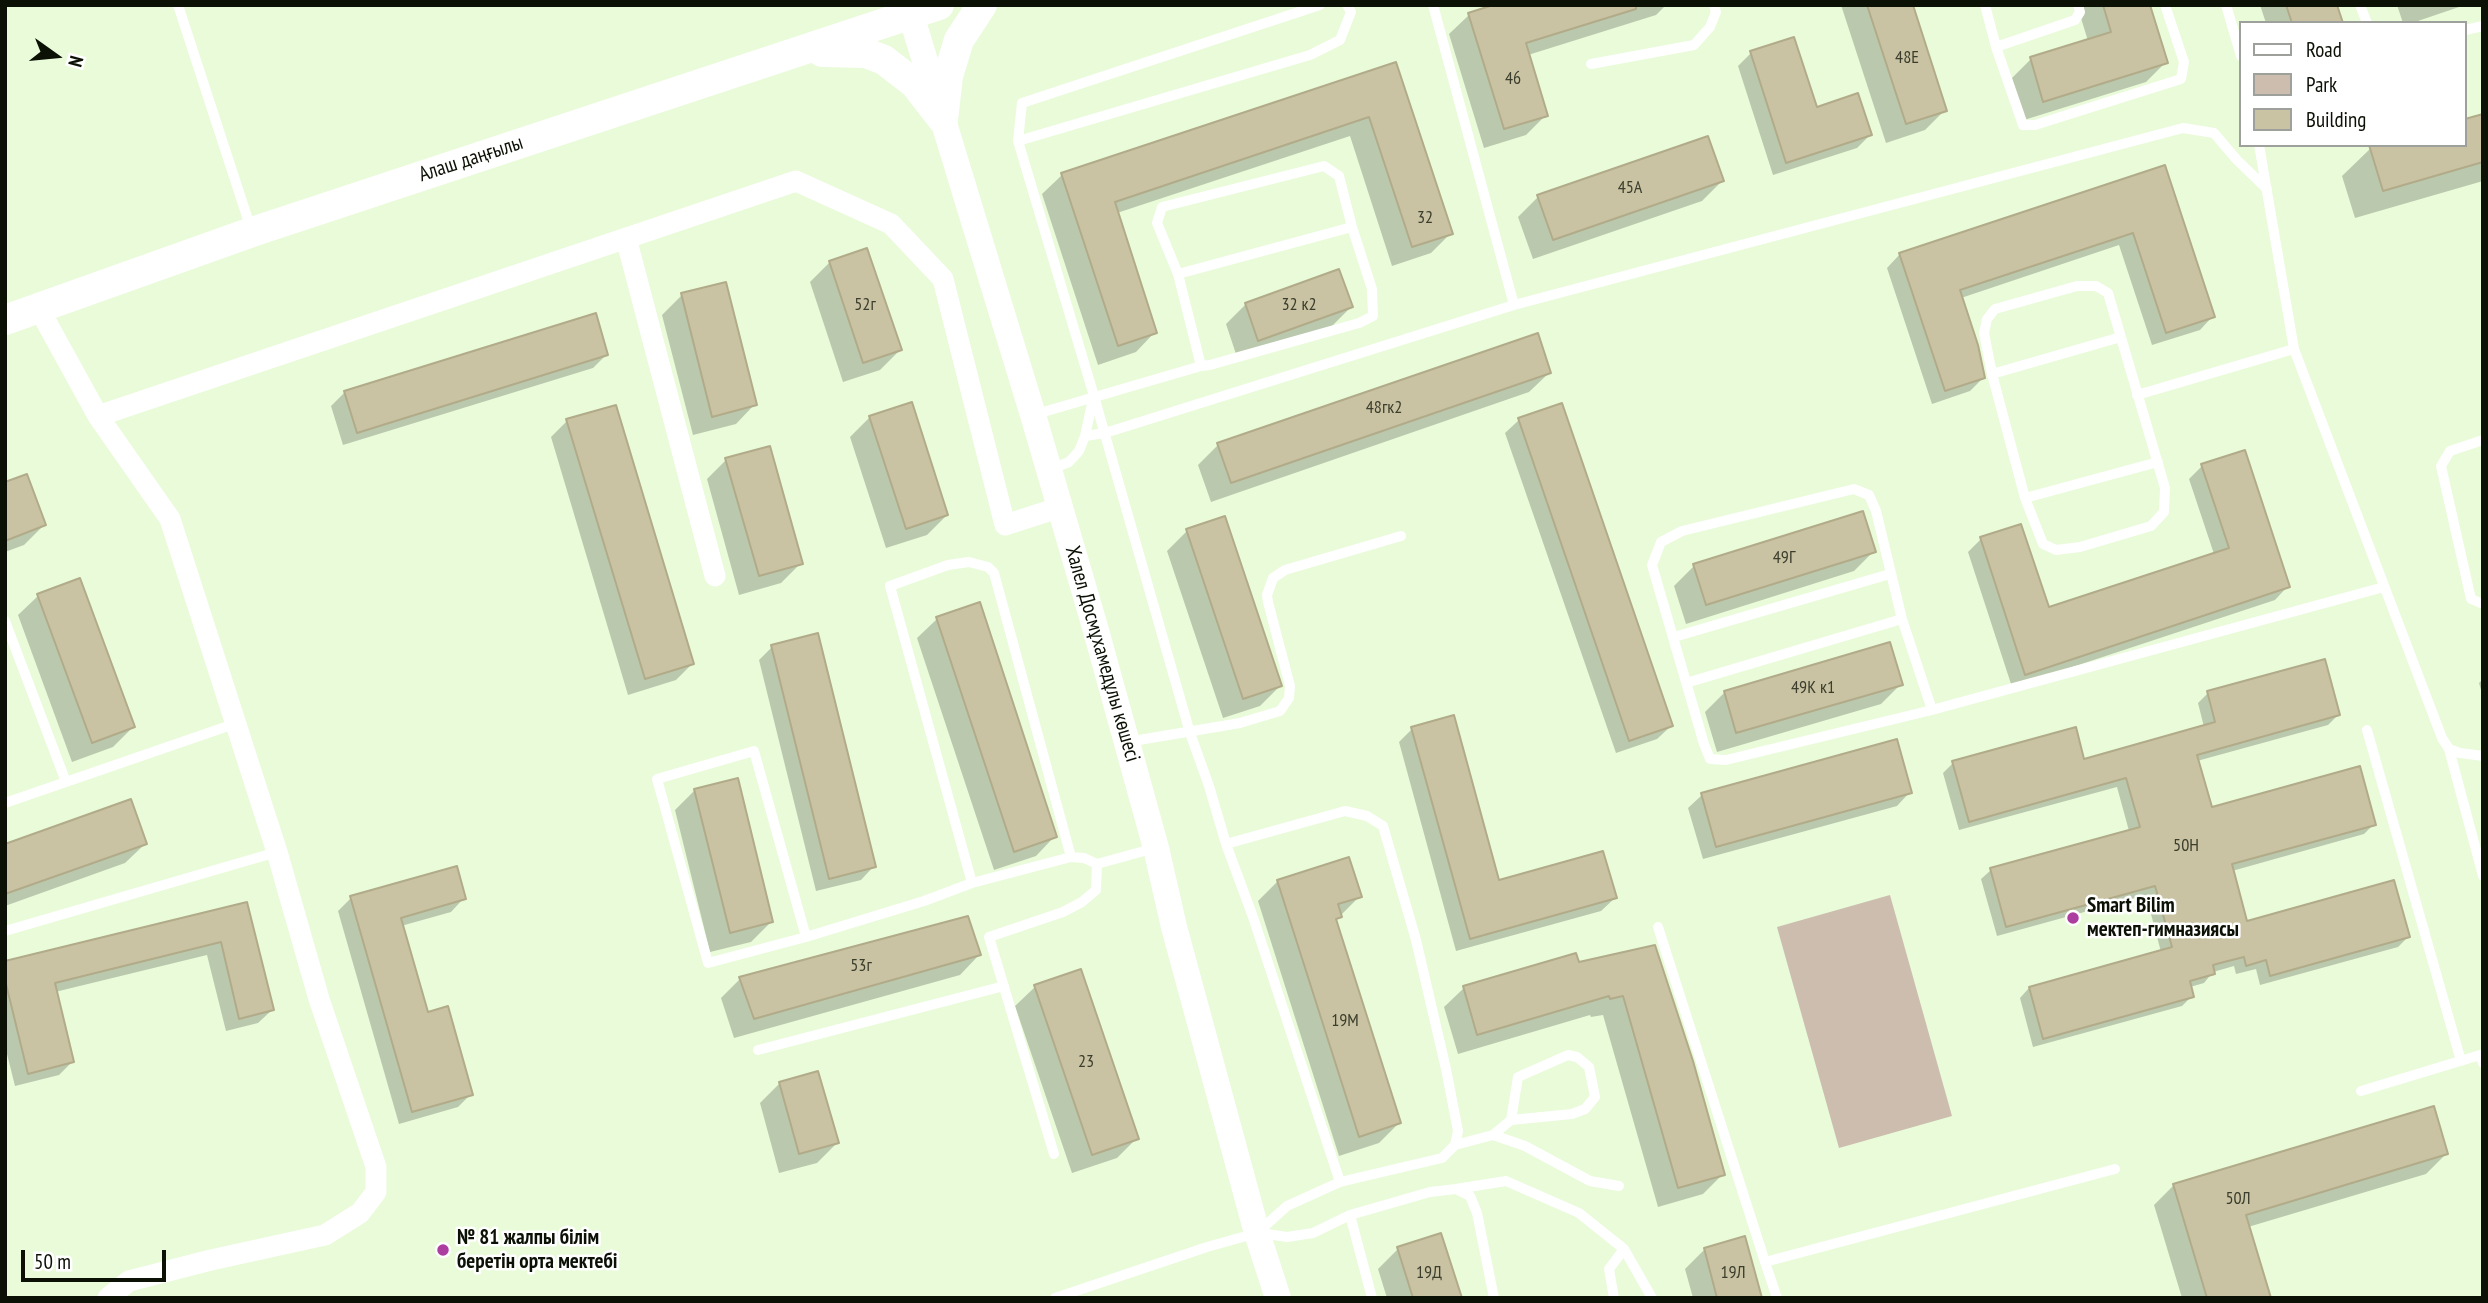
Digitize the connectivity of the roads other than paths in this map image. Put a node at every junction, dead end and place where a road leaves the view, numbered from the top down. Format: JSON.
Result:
{"nodes":[{"id":1,"x":178,"y":5,"type":"edge"},
{"id":2,"x":939,"y":5,"type":"edge"},
{"id":3,"x":982,"y":5,"type":"edge"},
{"id":4,"x":1320,"y":5,"type":"edge"},
{"id":5,"x":1348,"y":5,"type":"edge"},
{"id":6,"x":1433,"y":5,"type":"edge"},
{"id":7,"x":1714,"y":5,"type":"edge"},
{"id":8,"x":1985,"y":5,"type":"edge"},
{"id":9,"x":2078,"y":5,"type":"edge"},
{"id":10,"x":2165,"y":5,"type":"edge"},
{"id":11,"x":2226,"y":5,"type":"edge"},
{"id":12,"x":911,"y":15,"type":"junction"},
{"id":13,"x":1996,"y":47,"type":"junction"},
{"id":14,"x":793,"y":53,"type":"junction"},
{"id":15,"x":2240,"y":53,"type":"edge"},
{"id":16,"x":1591,"y":64,"type":"dead end"},
{"id":17,"x":943,"y":120,"type":"junction"},
{"id":18,"x":1018,"y":141,"type":"junction"},
{"id":19,"x":2259,"y":147,"type":"edge"},
{"id":20,"x":2267,"y":189,"type":"junction"},
{"id":21,"x":1352,"y":227,"type":"junction"},
{"id":22,"x":252,"y":232,"type":"junction"},
{"id":23,"x":626,"y":238,"type":"junction"},
{"id":24,"x":1178,"y":274,"type":"junction"},
{"id":25,"x":1514,"y":305,"type":"junction"},
{"id":26,"x":38,"y":307,"type":"junction"},
{"id":27,"x":5,"y":320,"type":"edge"},
{"id":28,"x":2121,"y":337,"type":"junction"},
{"id":29,"x":2294,"y":349,"type":"junction"},
{"id":30,"x":1201,"y":366,"type":"junction"},
{"id":31,"x":1992,"y":373,"type":"junction"},
{"id":32,"x":1094,"y":396,"type":"junction"},
{"id":33,"x":2137,"y":396,"type":"junction"},
{"id":34,"x":1033,"y":415,"type":"junction"},
{"id":35,"x":98,"y":416,"type":"junction"},
{"id":36,"x":1105,"y":433,"type":"junction"},
{"id":37,"x":1085,"y":436,"type":"junction"},
{"id":38,"x":2483,"y":440,"type":"edge"},
{"id":39,"x":2158,"y":462,"type":"junction"},
{"id":40,"x":1050,"y":470,"type":"junction"},
{"id":41,"x":2025,"y":498,"type":"junction"},
{"id":42,"x":1061,"y":507,"type":"junction"},
{"id":43,"x":1401,"y":536,"type":"dead end"},
{"id":44,"x":1890,"y":574,"type":"junction"},
{"id":45,"x":715,"y":576,"type":"dead end"},
{"id":46,"x":2384,"y":587,"type":"junction"},
{"id":47,"x":2483,"y":604,"type":"edge"},
{"id":48,"x":1902,"y":619,"type":"junction"},
{"id":49,"x":5,"y":621,"type":"edge"},
{"id":50,"x":1674,"y":637,"type":"junction"},
{"id":51,"x":1686,"y":683,"type":"junction"},
{"id":52,"x":1931,"y":710,"type":"junction"},
{"id":53,"x":234,"y":724,"type":"junction"},
{"id":54,"x":2367,"y":730,"type":"dead end"},
{"id":55,"x":1190,"y":733,"type":"junction"},
{"id":56,"x":1126,"y":742,"type":"junction"},
{"id":57,"x":2449,"y":749,"type":"junction"},
{"id":58,"x":2483,"y":756,"type":"edge"},
{"id":59,"x":66,"y":782,"type":"junction"},
{"id":60,"x":5,"y":803,"type":"edge"},
{"id":61,"x":1226,"y":844,"type":"junction"},
{"id":62,"x":1156,"y":848,"type":"junction"},
{"id":63,"x":277,"y":852,"type":"junction"},
{"id":64,"x":1071,"y":857,"type":"junction"},
{"id":65,"x":1097,"y":864,"type":"junction"},
{"id":66,"x":2483,"y":876,"type":"edge"},
{"id":67,"x":972,"y":883,"type":"junction"},
{"id":68,"x":1658,"y":927,"type":"dead end"},
{"id":69,"x":5,"y":931,"type":"edge"},
{"id":70,"x":806,"y":937,"type":"junction"},
{"id":71,"x":1004,"y":986,"type":"junction"},
{"id":72,"x":758,"y":1050,"type":"dead end"},
{"id":73,"x":2461,"y":1061,"type":"junction"},
{"id":74,"x":2483,"y":1063,"type":"edge"},
{"id":75,"x":2361,"y":1091,"type":"dead end"},
{"id":76,"x":1511,"y":1120,"type":"junction"},
{"id":77,"x":1493,"y":1135,"type":"junction"},
{"id":78,"x":1455,"y":1145,"type":"junction"},
{"id":79,"x":1054,"y":1154,"type":"dead end"},
{"id":80,"x":2115,"y":1169,"type":"dead end"},
{"id":81,"x":1340,"y":1182,"type":"junction"},
{"id":82,"x":1619,"y":1186,"type":"dead end"},
{"id":83,"x":1456,"y":1189,"type":"junction"},
{"id":84,"x":1350,"y":1215,"type":"junction"},
{"id":85,"x":1257,"y":1233,"type":"junction"},
{"id":86,"x":1624,"y":1249,"type":"junction"},
{"id":87,"x":1765,"y":1262,"type":"junction"},
{"id":88,"x":108,"y":1298,"type":"edge"},
{"id":89,"x":1055,"y":1298,"type":"edge"},
{"id":90,"x":1278,"y":1298,"type":"edge"},
{"id":91,"x":1372,"y":1298,"type":"edge"},
{"id":92,"x":1494,"y":1298,"type":"edge"},
{"id":93,"x":1614,"y":1298,"type":"edge"},
{"id":94,"x":1652,"y":1298,"type":"edge"},
{"id":95,"x":1777,"y":1298,"type":"edge"}],
"edges":[{"from":1,"to":22,"type":"lane"},
{"from":2,"to":12,"type":"main road","name":"Алаш даңғылы"},
{"from":3,"to":17,"type":"main road"},
{"from":4,"to":18,"type":"lane"},
{"from":5,"to":18,"type":"lane"},
{"from":6,"to":25,"type":"lane"},
{"from":7,"to":16,"type":"lane"},
{"from":8,"to":13,"type":"lane"},
{"from":9,"to":13,"type":"lane"},
{"from":10,"to":13,"type":"lane"},
{"from":11,"to":15,"type":"lane"},
{"from":12,"to":14,"type":"main road","name":"Алаш даңғылы"},
{"from":12,"to":17,"type":"street","name":"Халел Досмұхамедұлы көшесі"},
{"from":14,"to":17,"type":"main road"},
{"from":14,"to":22,"type":"main road","name":"Алаш даңғылы"},
{"from":17,"to":34,"type":"street","name":"Халел Досмұхамедұлы көшесі"},
{"from":18,"to":32,"type":"lane"},
{"from":19,"to":20,"type":"lane"},
{"from":20,"to":25,"type":"lane"},
{"from":20,"to":29,"type":"lane"},
{"from":21,"to":24,"type":"lane"},
{"from":21,"to":24,"type":"lane"},
{"from":21,"to":30,"type":"lane"},
{"from":22,"to":26,"type":"main road","name":"Алаш даңғылы"},
{"from":23,"to":35,"type":"street"},
{"from":23,"to":42,"type":"street"},
{"from":23,"to":45,"type":"street"},
{"from":24,"to":30,"type":"lane"},
{"from":25,"to":36,"type":"lane"},
{"from":26,"to":27,"type":"main road","name":"Алаш даңғылы"},
{"from":26,"to":35,"type":"street"},
{"from":28,"to":31,"type":"lane"},
{"from":28,"to":31,"type":"lane"},
{"from":28,"to":33,"type":"lane"},
{"from":29,"to":33,"type":"lane"},
{"from":29,"to":46,"type":"lane"},
{"from":30,"to":32,"type":"lane"},
{"from":31,"to":41,"type":"lane"},
{"from":32,"to":34,"type":"lane"},
{"from":32,"to":36,"type":"lane"},
{"from":32,"to":37,"type":"lane"},
{"from":33,"to":39,"type":"lane"},
{"from":34,"to":40,"type":"street","name":"Халел Досмұхамедұлы көшесі"},
{"from":35,"to":53,"type":"street"},
{"from":36,"to":37,"type":"lane"},
{"from":36,"to":55,"type":"lane"},
{"from":37,"to":40,"type":"lane"},
{"from":38,"to":47,"type":"lane"},
{"from":39,"to":41,"type":"lane"},
{"from":39,"to":41,"type":"lane"},
{"from":40,"to":42,"type":"street","name":"Халел Досмұхамедұлы көшесі"},
{"from":42,"to":56,"type":"street","name":"Халел Досмұхамедұлы көшесі"},
{"from":43,"to":55,"type":"lane"},
{"from":44,"to":48,"type":"lane"},
{"from":44,"to":50,"type":"lane"},
{"from":44,"to":50,"type":"lane"},
{"from":46,"to":52,"type":"lane"},
{"from":46,"to":57,"type":"lane"},
{"from":48,"to":51,"type":"lane"},
{"from":48,"to":52,"type":"lane"},
{"from":49,"to":59,"type":"lane"},
{"from":50,"to":51,"type":"lane"},
{"from":51,"to":52,"type":"lane"},
{"from":53,"to":59,"type":"lane"},
{"from":53,"to":63,"type":"street"},
{"from":54,"to":73,"type":"lane"},
{"from":55,"to":56,"type":"lane"},
{"from":55,"to":61,"type":"lane"},
{"from":56,"to":62,"type":"street","name":"Халел Досмұхамедұлы көшесі"},
{"from":57,"to":58,"type":"lane"},
{"from":57,"to":66,"type":"lane"},
{"from":59,"to":60,"type":"lane"},
{"from":61,"to":78,"type":"lane"},
{"from":61,"to":81,"type":"lane"},
{"from":62,"to":65,"type":"lane"},
{"from":62,"to":85,"type":"street","name":"Халел Досмұхамедұлы көшесі"},
{"from":63,"to":69,"type":"lane"},
{"from":63,"to":88,"type":"street"},
{"from":64,"to":65,"type":"lane"},
{"from":64,"to":67,"type":"lane"},
{"from":64,"to":67,"type":"lane"},
{"from":65,"to":71,"type":"lane"},
{"from":67,"to":70,"type":"lane"},
{"from":68,"to":87,"type":"lane"},
{"from":70,"to":70,"type":"lane"},
{"from":71,"to":72,"type":"lane"},
{"from":71,"to":79,"type":"lane"},
{"from":73,"to":74,"type":"lane"},
{"from":73,"to":75,"type":"lane"},
{"from":76,"to":76,"type":"lane"},
{"from":76,"to":77,"type":"lane"},
{"from":77,"to":78,"type":"lane"},
{"from":77,"to":82,"type":"lane"},
{"from":78,"to":81,"type":"lane"},
{"from":80,"to":87,"type":"lane"},
{"from":81,"to":85,"type":"lane"},
{"from":83,"to":84,"type":"lane"},
{"from":83,"to":86,"type":"lane"},
{"from":83,"to":92,"type":"lane"},
{"from":84,"to":85,"type":"lane"},
{"from":84,"to":91,"type":"lane"},
{"from":85,"to":89,"type":"lane"},
{"from":85,"to":90,"type":"street","name":"Халел Досмұхамедұлы көшесі"},
{"from":86,"to":93,"type":"lane"},
{"from":86,"to":94,"type":"lane"},
{"from":87,"to":95,"type":"lane"}]}
